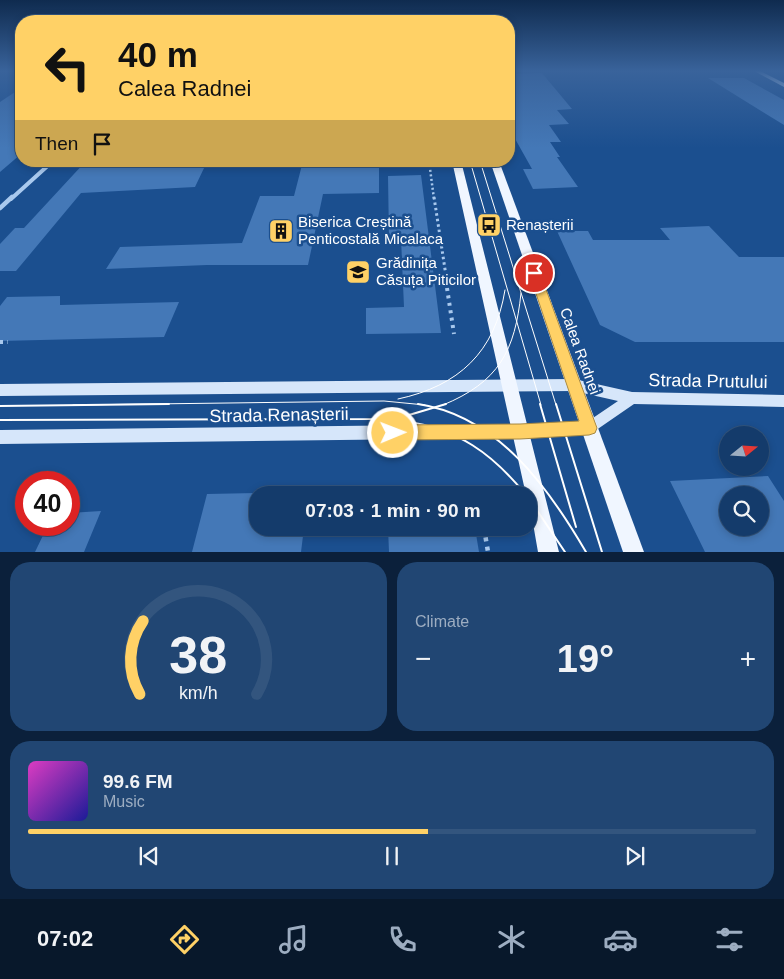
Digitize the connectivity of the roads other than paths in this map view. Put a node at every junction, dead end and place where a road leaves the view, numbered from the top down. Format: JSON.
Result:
{"nodes":[{"id":1,"x":46,"y":167,"type":"edge"},
{"id":2,"x":457,"y":167,"type":"edge"},
{"id":3,"x":496,"y":167,"type":"edge"},
{"id":4,"x":0,"y":208,"type":"edge"},
{"id":5,"x":574,"y":385,"type":"junction"},
{"id":6,"x":509,"y":386,"type":"junction"},
{"id":7,"x":0,"y":390,"type":"edge"},
{"id":8,"x":632,"y":398,"type":"junction"},
{"id":9,"x":784,"y":401,"type":"edge"},
{"id":10,"x":589,"y":428,"type":"junction"},
{"id":11,"x":520,"y":431,"type":"junction"},
{"id":12,"x":0,"y":437,"type":"edge"},
{"id":13,"x":549,"y":552,"type":"edge"},
{"id":14,"x":634,"y":552,"type":"edge"}],
"edges":[{"from":1,"to":4,"type":"street"},
{"from":2,"to":6,"type":"main road"},
{"from":3,"to":5,"type":"main road","name":"Calea Radnei"},
{"from":5,"to":6,"type":"street","name":"Strada Renașterii"},
{"from":5,"to":8,"type":"street","name":"Strada Prutului"},
{"from":5,"to":10,"type":"main road","name":"Calea Radnei"},
{"from":6,"to":7,"type":"street","name":"Strada Renașterii"},
{"from":6,"to":11,"type":"main road"},
{"from":8,"to":9,"type":"street","name":"Strada Prutului"},
{"from":8,"to":10,"type":"street","name":"Strada Prutului"},
{"from":10,"to":11,"type":"street","name":"Strada Renașterii"},
{"from":10,"to":14,"type":"main road","name":"Calea Radnei"},
{"from":11,"to":12,"type":"street","name":"Strada Renașterii"},
{"from":11,"to":13,"type":"main road"}]}
